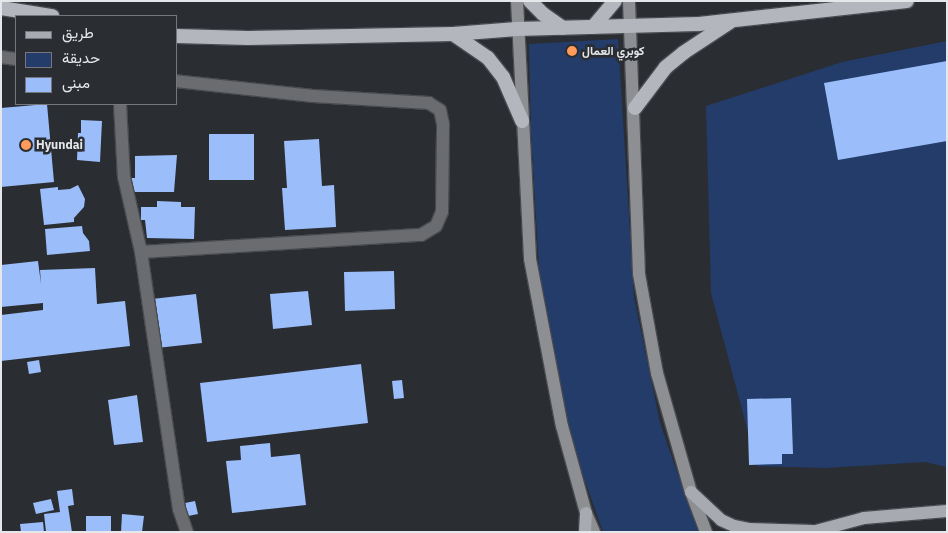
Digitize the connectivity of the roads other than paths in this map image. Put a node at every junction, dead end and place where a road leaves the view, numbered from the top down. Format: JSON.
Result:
{"nodes":[{"id":1,"x":517,"y":1,"type":"edge"},
{"id":2,"x":530,"y":1,"type":"edge"},
{"id":3,"x":615,"y":1,"type":"edge"},
{"id":4,"x":630,"y":1,"type":"edge"},
{"id":5,"x":908,"y":1,"type":"edge"},
{"id":6,"x":1,"y":8,"type":"edge"},
{"id":7,"x":46,"y":15,"type":"edge"},
{"id":8,"x":732,"y":21,"type":"junction"},
{"id":9,"x":630,"y":26,"type":"junction"},
{"id":10,"x":593,"y":27,"type":"junction"},
{"id":11,"x":563,"y":28,"type":"junction"},
{"id":12,"x":517,"y":29,"type":"junction"},
{"id":13,"x":453,"y":34,"type":"junction"},
{"id":14,"x":178,"y":36,"type":"edge"},
{"id":15,"x":1,"y":57,"type":"edge"},
{"id":16,"x":15,"y":59,"type":"edge"},
{"id":17,"x":178,"y":81,"type":"edge"},
{"id":18,"x":120,"y":105,"type":"edge"},
{"id":19,"x":635,"y":108,"type":"junction"},
{"id":20,"x":522,"y":121,"type":"junction"},
{"id":21,"x":141,"y":252,"type":"junction"},
{"id":22,"x":691,"y":492,"type":"junction"},
{"id":23,"x":947,"y":512,"type":"edge"},
{"id":24,"x":586,"y":513,"type":"junction"},
{"id":25,"x":187,"y":532,"type":"edge"},
{"id":26,"x":585,"y":532,"type":"edge"},
{"id":27,"x":594,"y":532,"type":"edge"},
{"id":28,"x":706,"y":532,"type":"edge"},
{"id":29,"x":812,"y":532,"type":"edge"}],
"edges":[{"from":1,"to":12,"type":"main road"},
{"from":2,"to":11,"type":"highway"},
{"from":3,"to":10,"type":"highway"},
{"from":4,"to":9,"type":"main road"},
{"from":5,"to":8,"type":"highway"},
{"from":6,"to":7,"type":"highway"},
{"from":8,"to":9,"type":"highway"},
{"from":8,"to":19,"type":"highway"},
{"from":9,"to":10,"type":"highway"},
{"from":9,"to":19,"type":"main road"},
{"from":10,"to":11,"type":"highway"},
{"from":11,"to":12,"type":"highway"},
{"from":12,"to":13,"type":"highway"},
{"from":12,"to":20,"type":"main road"},
{"from":13,"to":14,"type":"highway"},
{"from":13,"to":20,"type":"highway"},
{"from":15,"to":16,"type":"street"},
{"from":17,"to":21,"type":"street"},
{"from":18,"to":21,"type":"street"},
{"from":19,"to":22,"type":"main road"},
{"from":20,"to":24,"type":"main road"},
{"from":21,"to":25,"type":"street"},
{"from":22,"to":28,"type":"main road"},
{"from":22,"to":29,"type":"main road"},
{"from":23,"to":29,"type":"main road"},
{"from":24,"to":26,"type":"main road"},
{"from":24,"to":27,"type":"main road"}]}
